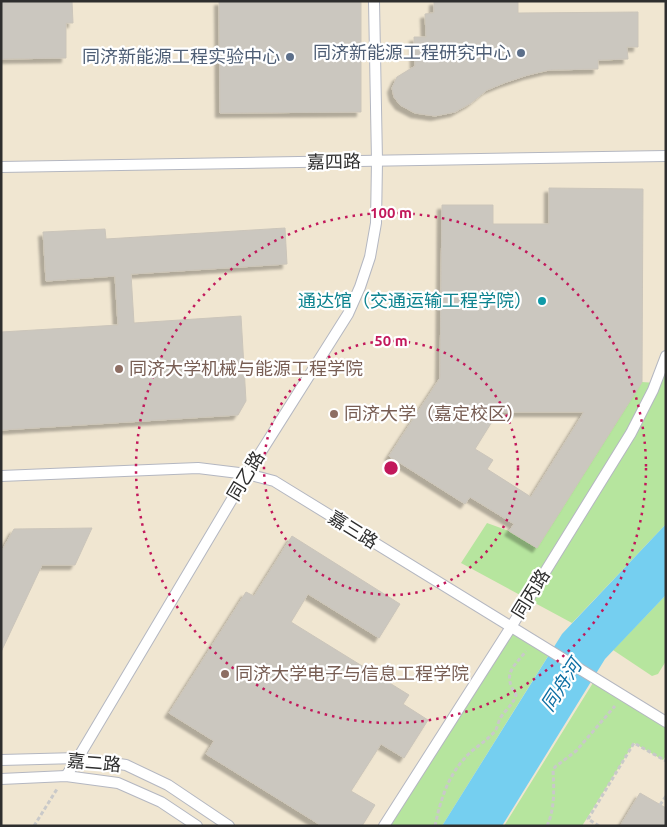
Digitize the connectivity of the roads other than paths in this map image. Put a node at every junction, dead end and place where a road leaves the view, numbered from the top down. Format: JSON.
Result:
{"nodes":[{"id":1,"x":374,"y":1,"type":"edge"},
{"id":2,"x":666,"y":156,"type":"edge"},
{"id":3,"x":377,"y":161,"type":"junction"},
{"id":4,"x":2,"y":170,"type":"edge"},
{"id":5,"x":666,"y":356,"type":"edge"},
{"id":6,"x":247,"y":474,"type":"junction"},
{"id":7,"x":1,"y":476,"type":"edge"},
{"id":8,"x":511,"y":627,"type":"junction"},
{"id":9,"x":666,"y":722,"type":"edge"},
{"id":10,"x":78,"y":758,"type":"junction"},
{"id":11,"x":1,"y":760,"type":"edge"},
{"id":12,"x":66,"y":776,"type":"junction"},
{"id":13,"x":1,"y":779,"type":"edge"},
{"id":14,"x":197,"y":826,"type":"edge"},
{"id":15,"x":230,"y":826,"type":"edge"},
{"id":16,"x":384,"y":826,"type":"edge"}],
"edges":[{"from":1,"to":3,"type":"lane","name":"同乙路"},
{"from":2,"to":3,"type":"lane","name":"嘉四路"},
{"from":3,"to":4,"type":"lane","name":"嘉四路"},
{"from":3,"to":6,"type":"lane","name":"同乙路"},
{"from":5,"to":8,"type":"lane","name":"同丙路"},
{"from":6,"to":7,"type":"lane","name":"嘉三路"},
{"from":6,"to":8,"type":"lane","name":"嘉三路"},
{"from":6,"to":10,"type":"lane","name":"同乙路"},
{"from":8,"to":9,"type":"lane","name":"嘉三路"},
{"from":8,"to":16,"type":"lane","name":"同丙路"},
{"from":10,"to":11,"type":"lane","name":"嘉二路"},
{"from":10,"to":12,"type":"lane","name":"同乙路"},
{"from":10,"to":15,"type":"lane","name":"嘉二路"},
{"from":12,"to":13,"type":"lane","name":"嘉二路"},
{"from":12,"to":14,"type":"lane","name":"嘉二路"}]}
